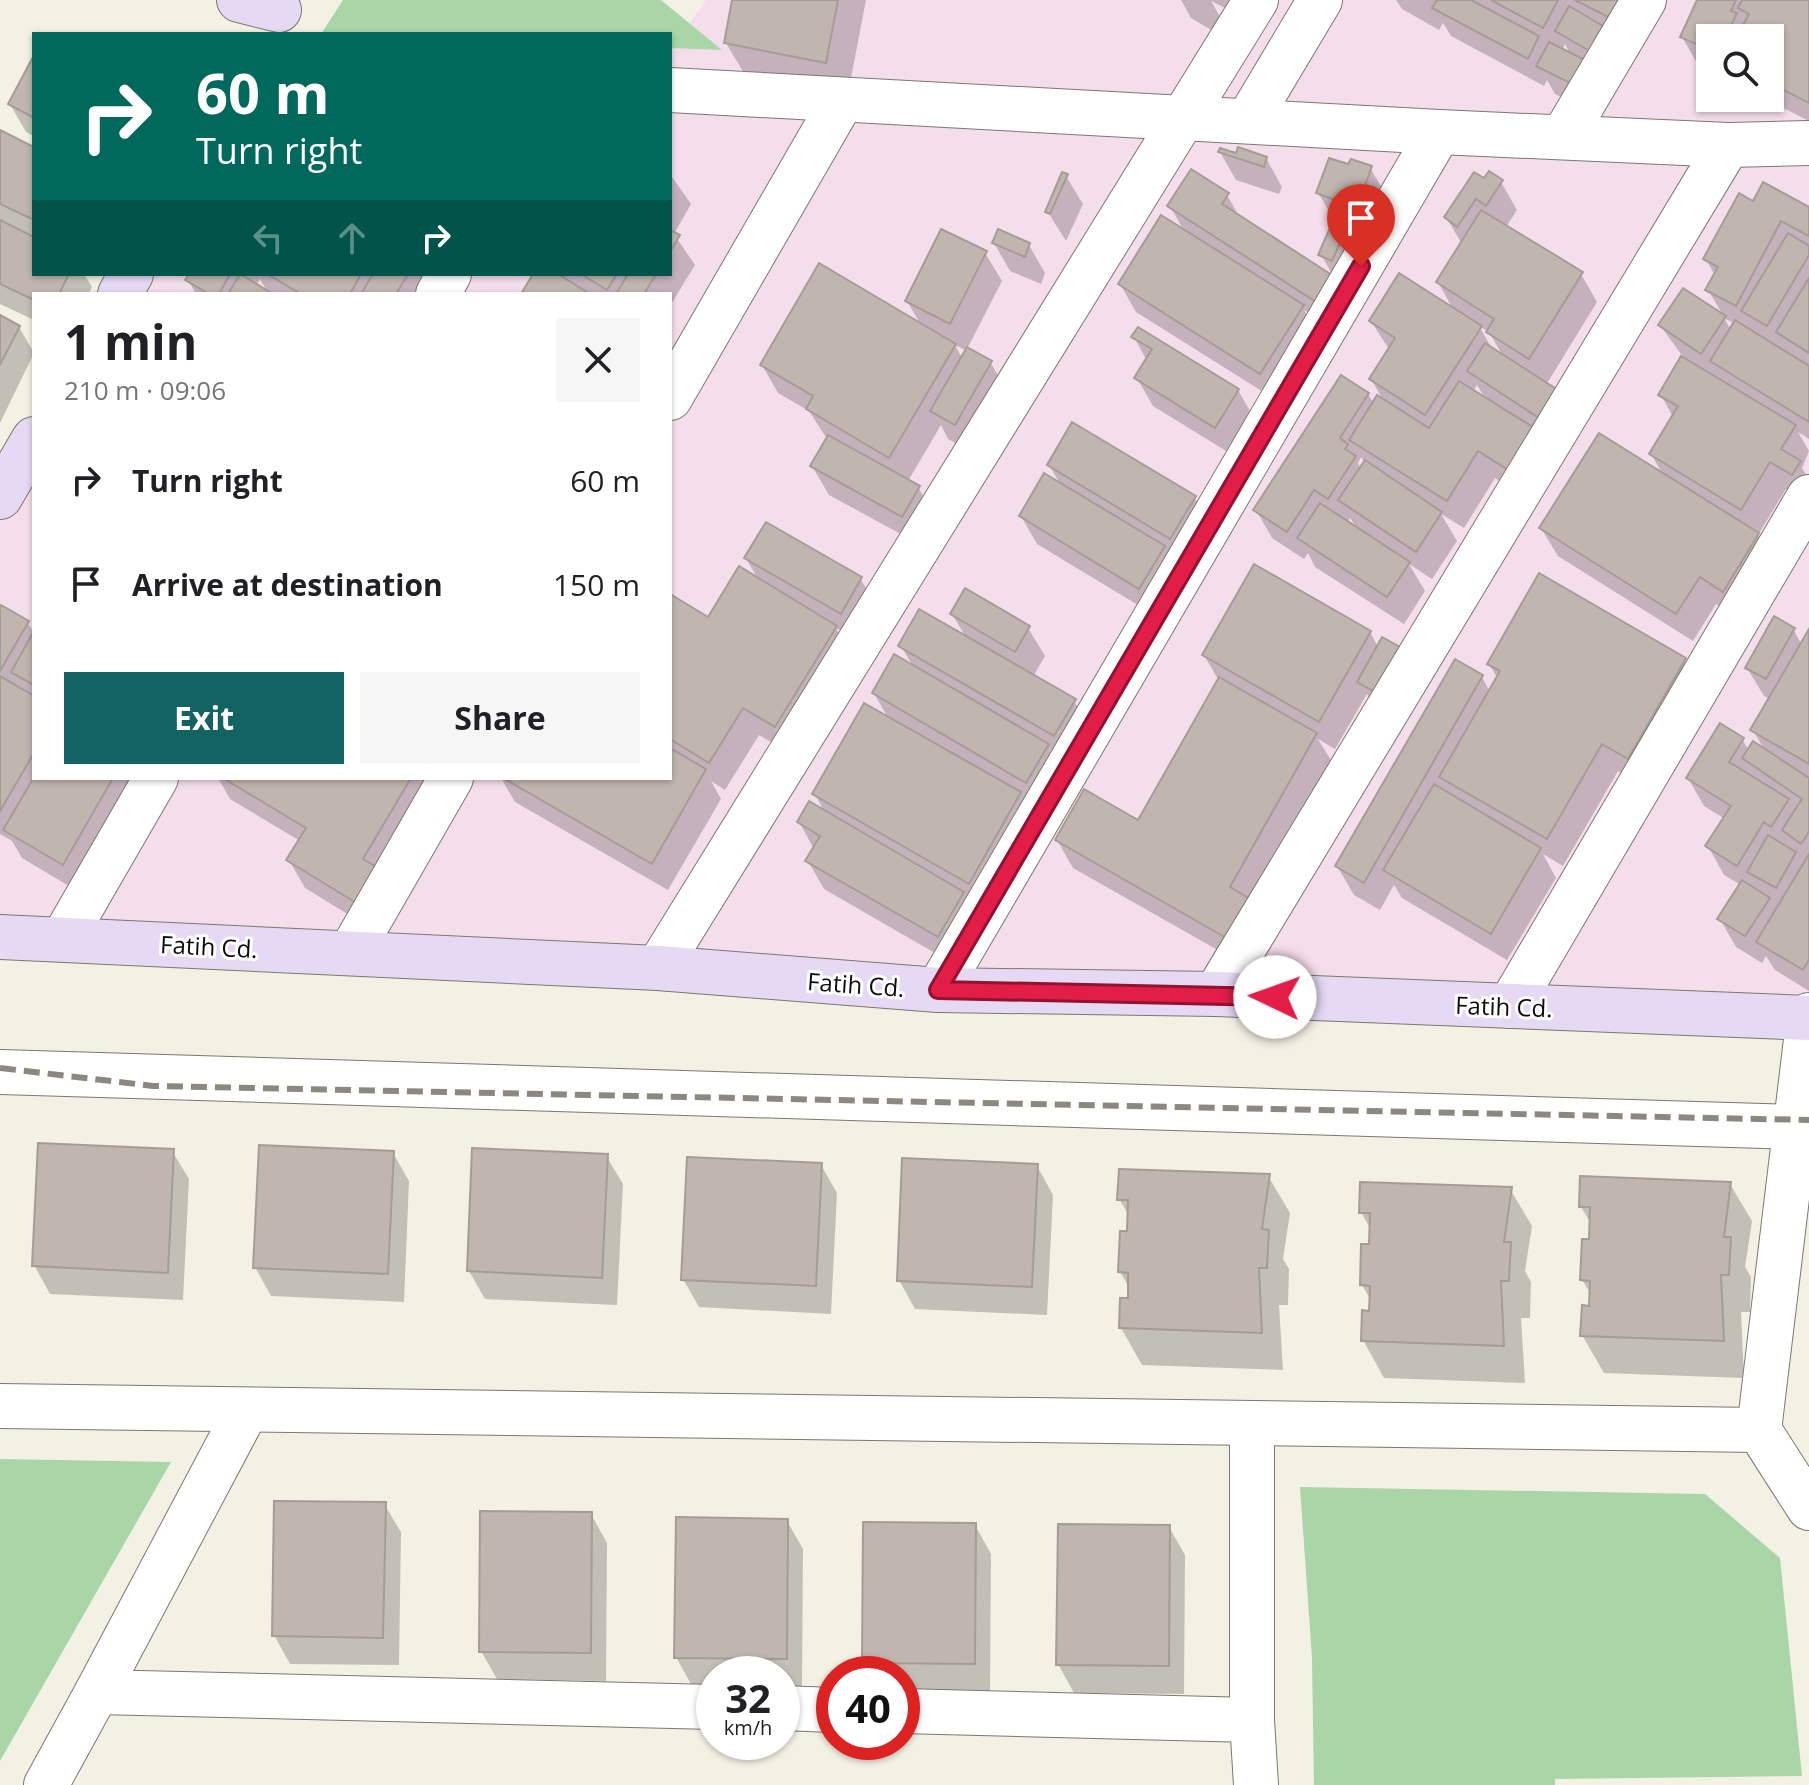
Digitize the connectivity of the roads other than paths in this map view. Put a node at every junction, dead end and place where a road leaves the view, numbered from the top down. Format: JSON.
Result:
{"nodes":[{"id":1,"x":1256,"y":0,"type":"edge"},
{"id":2,"x":1320,"y":0,"type":"edge"},
{"id":3,"x":1644,"y":0,"type":"edge"},
{"id":4,"x":672,"y":90,"type":"edge"},
{"id":5,"x":841,"y":102,"type":"junction"},
{"id":6,"x":1186,"y":117,"type":"junction"},
{"id":7,"x":1249,"y":119,"type":"junction"},
{"id":8,"x":1439,"y":132,"type":"junction"},
{"id":9,"x":1563,"y":137,"type":"junction"},
{"id":10,"x":1809,"y":143,"type":"edge"},
{"id":11,"x":1728,"y":145,"type":"junction"},
{"id":12,"x":672,"y":395,"type":"edge"},
{"id":13,"x":32,"y":442,"type":"edge"},
{"id":14,"x":0,"y":497,"type":"edge"},
{"id":15,"x":1809,"y":497,"type":"edge"},
{"id":16,"x":155,"y":780,"type":"edge"},
{"id":17,"x":450,"y":780,"type":"edge"},
{"id":18,"x":0,"y":937,"type":"edge"},
{"id":19,"x":63,"y":939,"type":"junction"},
{"id":20,"x":351,"y":952,"type":"junction"},
{"id":21,"x":658,"y":968,"type":"junction"},
{"id":22,"x":938,"y":990,"type":"junction"},
{"id":23,"x":1216,"y":994,"type":"junction"},
{"id":24,"x":1510,"y":1006,"type":"junction"},
{"id":25,"x":1808,"y":1017,"type":"edge"},
{"id":26,"x":0,"y":1072,"type":"edge"},
{"id":27,"x":1795,"y":1127,"type":"junction"},
{"id":28,"x":0,"y":1406,"type":"edge"},
{"id":29,"x":246,"y":1411,"type":"junction"},
{"id":30,"x":1252,"y":1426,"type":"junction"},
{"id":31,"x":1759,"y":1430,"type":"junction"},
{"id":32,"x":1809,"y":1508,"type":"edge"},
{"id":33,"x":97,"y":1692,"type":"junction"},
{"id":34,"x":696,"y":1707,"type":"edge"},
{"id":35,"x":920,"y":1711,"type":"edge"},
{"id":36,"x":1252,"y":1720,"type":"junction"},
{"id":37,"x":46,"y":1785,"type":"edge"},
{"id":38,"x":1256,"y":1785,"type":"edge"}],
"edges":[{"from":1,"to":6,"type":"street"},
{"from":2,"to":7,"type":"street"},
{"from":3,"to":9,"type":"street"},
{"from":4,"to":5,"type":"street"},
{"from":5,"to":6,"type":"street"},
{"from":5,"to":12,"type":"street"},
{"from":6,"to":7,"type":"street"},
{"from":6,"to":21,"type":"street"},
{"from":7,"to":8,"type":"street"},
{"from":8,"to":9,"type":"street"},
{"from":8,"to":22,"type":"street"},
{"from":9,"to":11,"type":"street"},
{"from":10,"to":11,"type":"street"},
{"from":11,"to":23,"type":"street"},
{"from":13,"to":14,"type":"street"},
{"from":15,"to":24,"type":"street"},
{"from":16,"to":19,"type":"street"},
{"from":17,"to":20,"type":"street"},
{"from":18,"to":19,"type":"street","name":"Fatih Cd."},
{"from":19,"to":20,"type":"street","name":"Fatih Cd."},
{"from":20,"to":21,"type":"street","name":"Fatih Cd."},
{"from":21,"to":22,"type":"street","name":"Fatih Cd."},
{"from":22,"to":23,"type":"street","name":"Fatih Cd."},
{"from":23,"to":24,"type":"street","name":"Fatih Cd."},
{"from":24,"to":25,"type":"street","name":"Fatih Cd."},
{"from":25,"to":27,"type":"street"},
{"from":26,"to":27,"type":"street"},
{"from":27,"to":31,"type":"street"},
{"from":28,"to":29,"type":"street"},
{"from":29,"to":30,"type":"street"},
{"from":29,"to":33,"type":"street"},
{"from":30,"to":31,"type":"street"},
{"from":30,"to":36,"type":"street"},
{"from":31,"to":32,"type":"street"},
{"from":33,"to":34,"type":"street"},
{"from":33,"to":37,"type":"street"},
{"from":35,"to":36,"type":"street"},
{"from":36,"to":38,"type":"street"}]}
